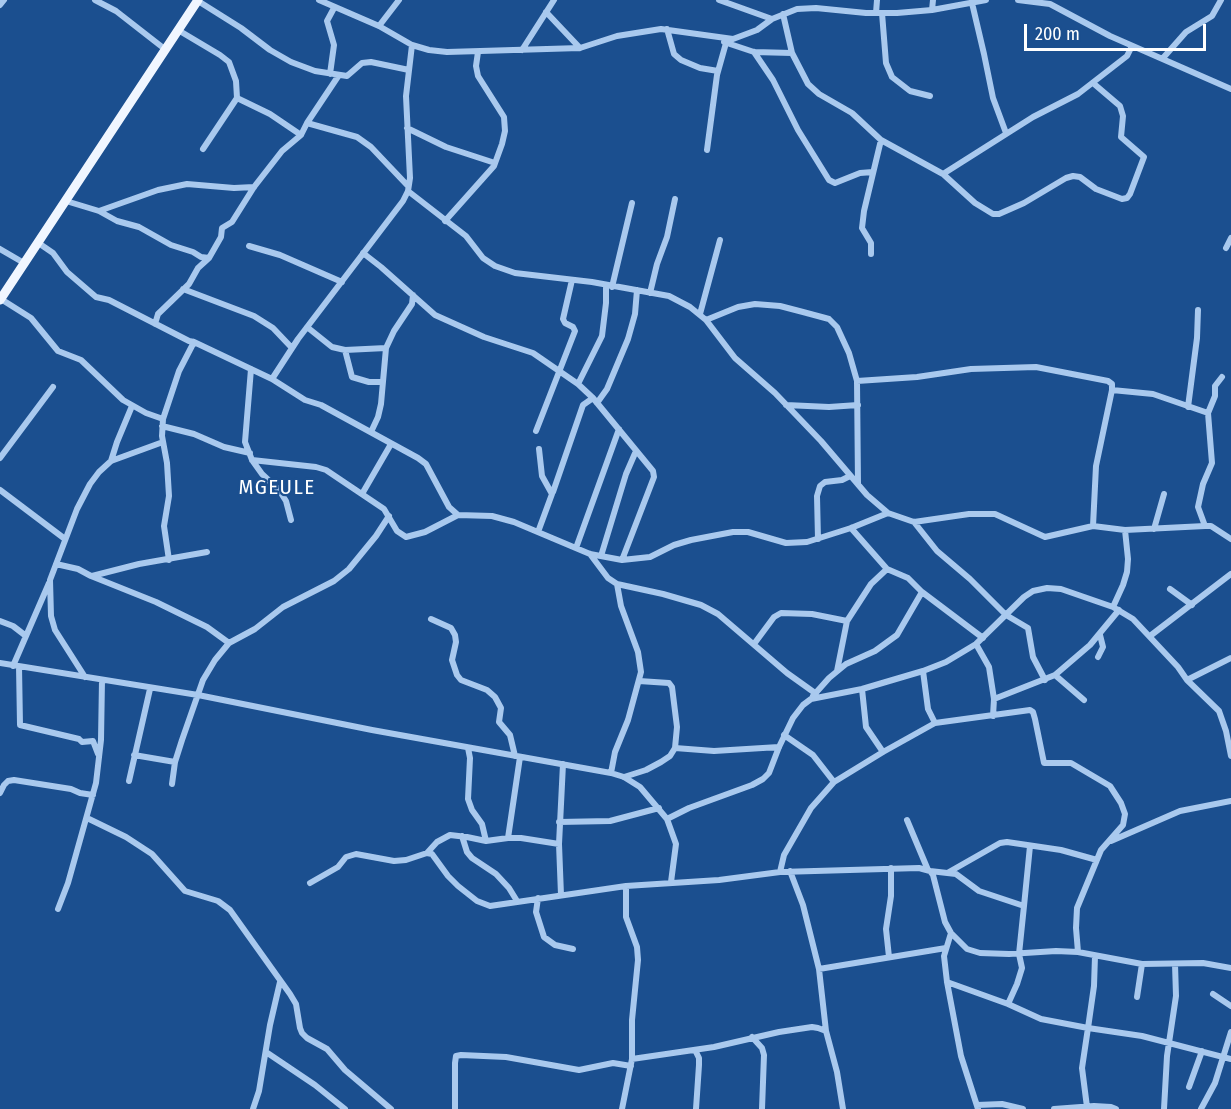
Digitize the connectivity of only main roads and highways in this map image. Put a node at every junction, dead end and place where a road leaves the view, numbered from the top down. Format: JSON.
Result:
{"nodes":[{"id":1,"x":198,"y":0,"type":"edge"},
{"id":2,"x":0,"y":300,"type":"edge"}],
"edges":[{"from":1,"to":2,"type":"main road"}]}
